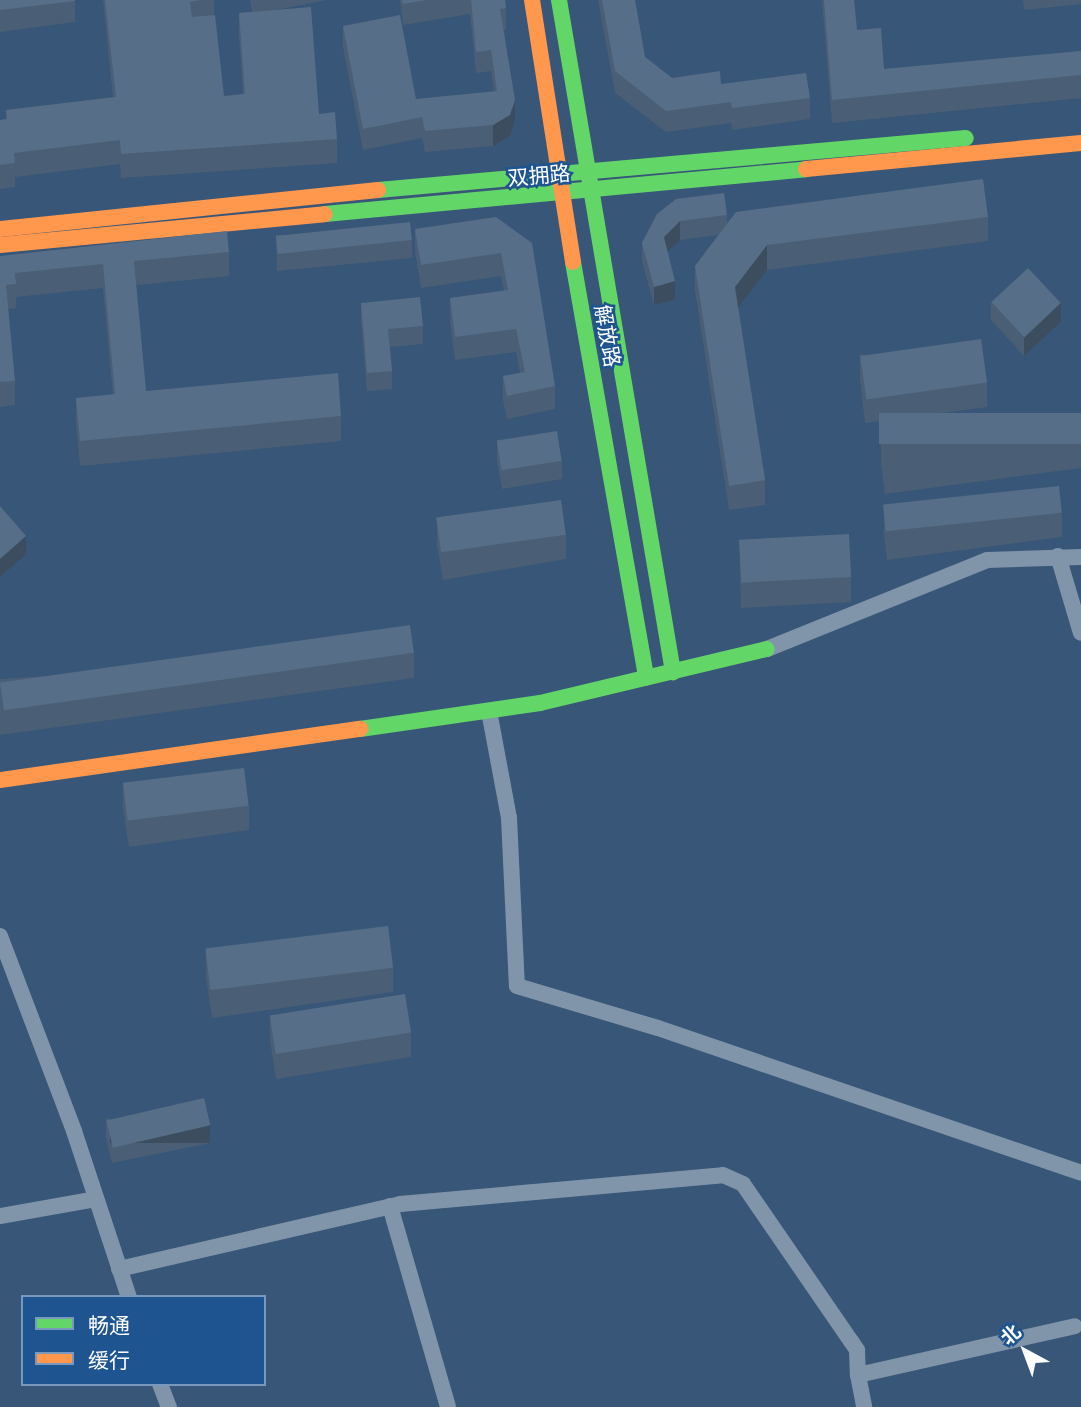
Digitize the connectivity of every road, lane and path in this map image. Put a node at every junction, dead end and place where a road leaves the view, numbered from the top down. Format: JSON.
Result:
{"nodes":[{"id":1,"x":532,"y":0,"type":"edge"},
{"id":2,"x":559,"y":0,"type":"edge"},
{"id":3,"x":1081,"y":129,"type":"edge"},
{"id":4,"x":1081,"y":143,"type":"edge"},
{"id":5,"x":587,"y":168,"type":"junction"},
{"id":6,"x":558,"y":172,"type":"junction"},
{"id":7,"x":590,"y":192,"type":"junction"},
{"id":8,"x":561,"y":195,"type":"junction"},
{"id":9,"x":0,"y":229,"type":"edge"},
{"id":10,"x":0,"y":245,"type":"edge"},
{"id":11,"x":1058,"y":556,"type":"junction"},
{"id":12,"x":1081,"y":557,"type":"edge"},
{"id":13,"x":1081,"y":633,"type":"edge"},
{"id":14,"x":767,"y":649,"type":"joint"},
{"id":15,"x":673,"y":672,"type":"junction"},
{"id":16,"x":646,"y":678,"type":"junction"},
{"id":17,"x":489,"y":711,"type":"junction"},
{"id":18,"x":0,"y":780,"type":"edge"},
{"id":19,"x":0,"y":936,"type":"edge"},
{"id":20,"x":1081,"y":1173,"type":"edge"},
{"id":21,"x":96,"y":1199,"type":"junction"},
{"id":22,"x":390,"y":1206,"type":"junction"},
{"id":23,"x":0,"y":1216,"type":"edge"},
{"id":24,"x":119,"y":1269,"type":"junction"},
{"id":25,"x":128,"y":1295,"type":"edge"},
{"id":26,"x":1075,"y":1326,"type":"dead end"},
{"id":27,"x":858,"y":1375,"type":"junction"},
{"id":28,"x":161,"y":1386,"type":"edge"},
{"id":29,"x":169,"y":1407,"type":"edge"},
{"id":30,"x":448,"y":1407,"type":"edge"},
{"id":31,"x":864,"y":1407,"type":"edge"}],
"edges":[{"from":1,"to":6,"type":"main road","name":"解放路"},
{"from":2,"to":5,"type":"main road","name":"解放路"},
{"from":3,"to":5,"type":"main road","name":"双拥路"},
{"from":4,"to":7,"type":"main road","name":"双拥路"},
{"from":5,"to":6,"type":"main road","name":"双拥路"},
{"from":5,"to":7,"type":"main road","name":"解放路"},
{"from":6,"to":8,"type":"main road","name":"解放路"},
{"from":6,"to":9,"type":"main road","name":"双拥路"},
{"from":7,"to":8,"type":"main road","name":"双拥路"},
{"from":7,"to":15,"type":"main road","name":"解放路"},
{"from":8,"to":10,"type":"main road","name":"双拥路"},
{"from":8,"to":16,"type":"main road","name":"解放路"},
{"from":11,"to":12,"type":"street"},
{"from":11,"to":13,"type":"street"},
{"from":11,"to":14,"type":"street"},
{"from":14,"to":15,"type":"main road"},
{"from":15,"to":16,"type":"main road"},
{"from":16,"to":17,"type":"main road"},
{"from":17,"to":18,"type":"main road"},
{"from":17,"to":20,"type":"street"},
{"from":19,"to":21,"type":"street"},
{"from":21,"to":23,"type":"street"},
{"from":21,"to":24,"type":"street"},
{"from":22,"to":24,"type":"street"},
{"from":22,"to":27,"type":"street"},
{"from":22,"to":30,"type":"street"},
{"from":24,"to":25,"type":"street"},
{"from":26,"to":27,"type":"street"},
{"from":27,"to":31,"type":"street"},
{"from":28,"to":29,"type":"street"}]}
